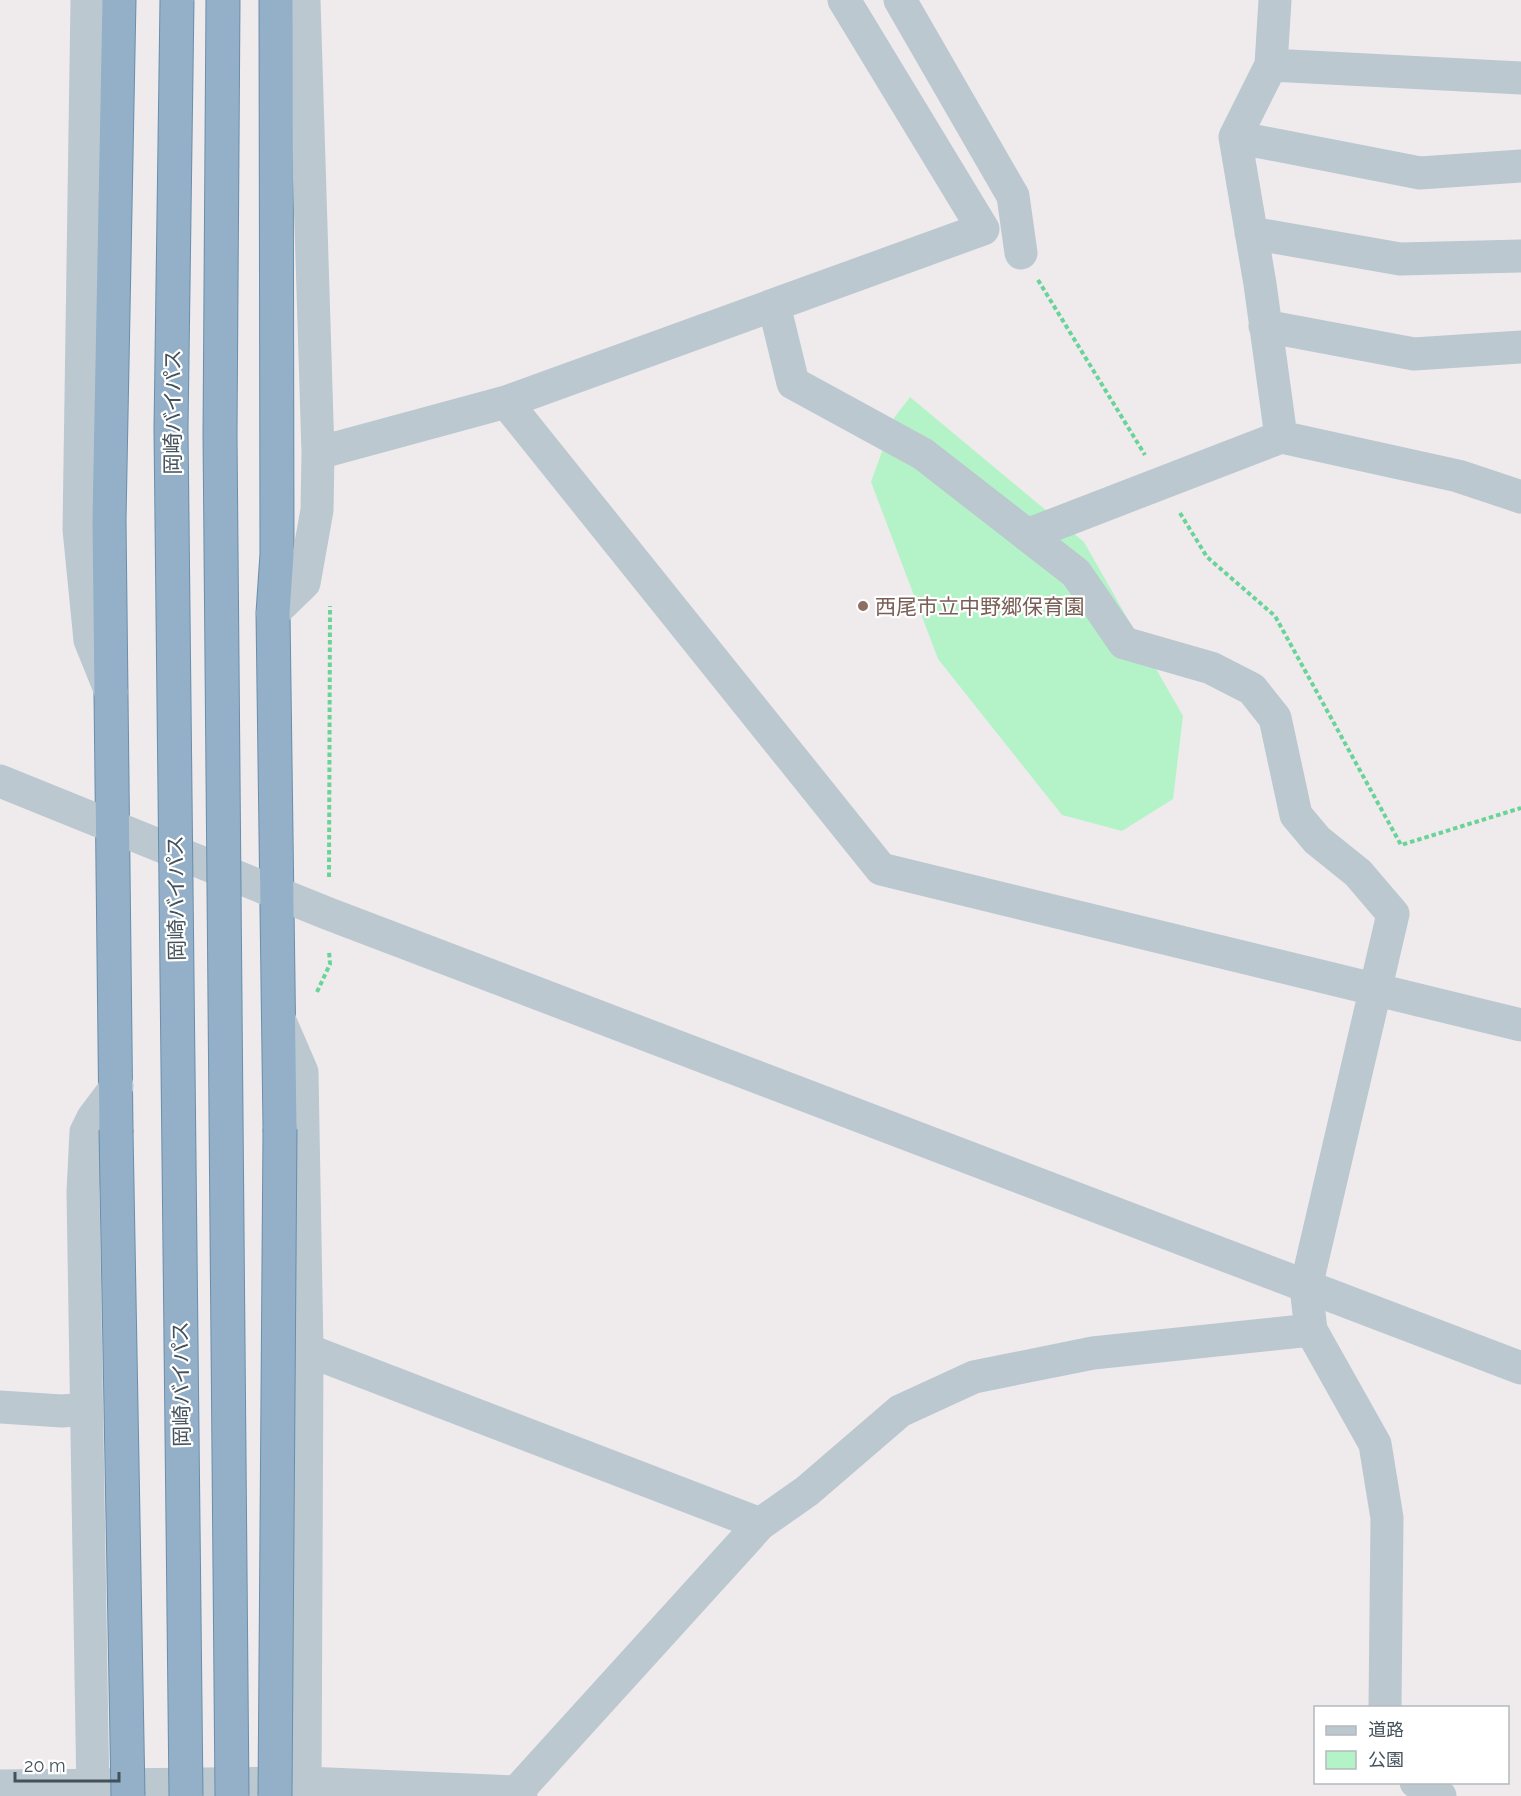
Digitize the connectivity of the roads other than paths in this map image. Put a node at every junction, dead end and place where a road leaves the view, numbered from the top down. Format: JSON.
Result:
{"nodes":[{"id":1,"x":87,"y":0,"type":"edge"},
{"id":2,"x":119,"y":0,"type":"edge"},
{"id":3,"x":177,"y":0,"type":"edge"},
{"id":4,"x":223,"y":0,"type":"edge"},
{"id":5,"x":276,"y":0,"type":"edge"},
{"id":6,"x":304,"y":0,"type":"edge"},
{"id":7,"x":844,"y":0,"type":"edge"},
{"id":8,"x":900,"y":0,"type":"edge"},
{"id":9,"x":1275,"y":0,"type":"edge"},
{"id":10,"x":1271,"y":65,"type":"junction"},
{"id":11,"x":1521,"y":78,"type":"edge"},
{"id":12,"x":1235,"y":137,"type":"junction"},
{"id":13,"x":1521,"y":166,"type":"edge"},
{"id":14,"x":1251,"y":233,"type":"junction"},
{"id":15,"x":1022,"y":252,"type":"dead end"},
{"id":16,"x":1521,"y":256,"type":"edge"},
{"id":17,"x":774,"y":305,"type":"junction"},
{"id":18,"x":1266,"y":326,"type":"junction"},
{"id":19,"x":1521,"y":347,"type":"edge"},
{"id":20,"x":506,"y":402,"type":"junction"},
{"id":21,"x":1281,"y":436,"type":"junction"},
{"id":22,"x":318,"y":453,"type":"junction"},
{"id":23,"x":1521,"y":497,"type":"edge"},
{"id":24,"x":1027,"y":535,"type":"junction"},
{"id":25,"x":273,"y":613,"type":"junction"},
{"id":26,"x":112,"y":693,"type":"junction"},
{"id":27,"x":0,"y":781,"type":"edge"},
{"id":28,"x":114,"y":825,"type":"junction"},
{"id":29,"x":278,"y":893,"type":"junction"},
{"id":30,"x":1375,"y":990,"type":"junction"},
{"id":31,"x":280,"y":1021,"type":"junction"},
{"id":32,"x":1521,"y":1025,"type":"edge"},
{"id":33,"x":117,"y":1086,"type":"junction"},
{"id":34,"x":1306,"y":1287,"type":"junction"},
{"id":35,"x":1311,"y":1330,"type":"junction"},
{"id":36,"x":307,"y":1350,"type":"junction"},
{"id":37,"x":1521,"y":1368,"type":"edge"},
{"id":38,"x":0,"y":1407,"type":"edge"},
{"id":39,"x":86,"y":1409,"type":"junction"},
{"id":40,"x":760,"y":1524,"type":"junction"},
{"id":41,"x":1385,"y":1706,"type":"edge"},
{"id":42,"x":1419,"y":1784,"type":"edge"},
{"id":43,"x":0,"y":1786,"type":"edge"},
{"id":44,"x":305,"y":1790,"type":"edge"},
{"id":45,"x":93,"y":1791,"type":"edge"},
{"id":46,"x":516,"y":1795,"type":"edge"},
{"id":47,"x":128,"y":1796,"type":"edge"},
{"id":48,"x":186,"y":1796,"type":"edge"},
{"id":49,"x":232,"y":1796,"type":"edge"},
{"id":50,"x":275,"y":1796,"type":"edge"},
{"id":51,"x":1440,"y":1796,"type":"edge"}],
"edges":[{"from":1,"to":26,"type":"street"},
{"from":2,"to":26,"type":"highway"},
{"from":3,"to":48,"type":"highway","name":"岡崎バイパス","bridge":true},
{"from":4,"to":49,"type":"highway","bridge":true},
{"from":5,"to":25,"type":"highway"},
{"from":6,"to":22,"type":"street"},
{"from":7,"to":17,"type":"street"},
{"from":8,"to":15,"type":"street"},
{"from":9,"to":10,"type":"street"},
{"from":10,"to":11,"type":"street"},
{"from":10,"to":12,"type":"street"},
{"from":12,"to":13,"type":"street"},
{"from":12,"to":14,"type":"street"},
{"from":14,"to":16,"type":"street"},
{"from":14,"to":18,"type":"street"},
{"from":17,"to":20,"type":"street"},
{"from":17,"to":24,"type":"street"},
{"from":18,"to":19,"type":"street"},
{"from":18,"to":21,"type":"street"},
{"from":20,"to":22,"type":"street"},
{"from":20,"to":30,"type":"street"},
{"from":21,"to":23,"type":"street"},
{"from":21,"to":24,"type":"street"},
{"from":22,"to":25,"type":"street"},
{"from":24,"to":30,"type":"street"},
{"from":25,"to":29,"type":"highway"},
{"from":26,"to":28,"type":"highway"},
{"from":27,"to":28,"type":"street"},
{"from":28,"to":29,"type":"street"},
{"from":28,"to":33,"type":"highway"},
{"from":29,"to":31,"type":"highway"},
{"from":29,"to":34,"type":"street"},
{"from":30,"to":32,"type":"street"},
{"from":30,"to":34,"type":"street"},
{"from":31,"to":36,"type":"street"},
{"from":31,"to":50,"type":"highway","bridge":true},
{"from":33,"to":39,"type":"street"},
{"from":33,"to":47,"type":"highway","bridge":true},
{"from":34,"to":35,"type":"street"},
{"from":34,"to":37,"type":"street"},
{"from":35,"to":40,"type":"street"},
{"from":35,"to":41,"type":"street"},
{"from":36,"to":40,"type":"street"},
{"from":36,"to":44,"type":"street"},
{"from":38,"to":39,"type":"street"},
{"from":39,"to":45,"type":"street"},
{"from":40,"to":46,"type":"street"},
{"from":42,"to":51,"type":"street"},
{"from":43,"to":45,"type":"street"},
{"from":44,"to":45,"type":"street"},
{"from":44,"to":46,"type":"street"}]}
